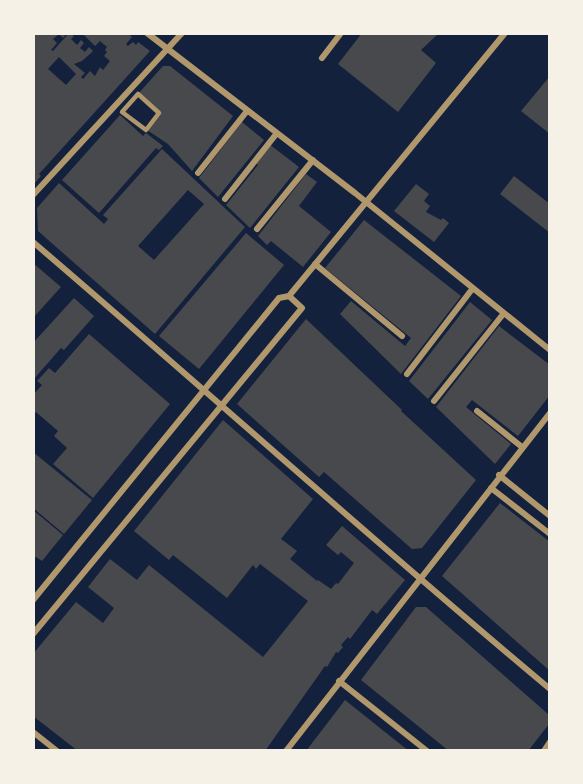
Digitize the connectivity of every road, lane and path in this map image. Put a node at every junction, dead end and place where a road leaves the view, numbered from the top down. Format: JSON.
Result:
{"nodes":[{"id":1,"x":147,"y":33,"type":"edge"},
{"id":2,"x":182,"y":33,"type":"edge"},
{"id":3,"x":341,"y":33,"type":"edge"},
{"id":4,"x":505,"y":33,"type":"edge"},
{"id":5,"x":167,"y":50,"type":"junction"},
{"id":6,"x":322,"y":58,"type":"dead end"},
{"id":7,"x":247,"y":111,"type":"junction"},
{"id":8,"x":122,"y":112,"type":"joint"},
{"id":9,"x":276,"y":133,"type":"junction"},
{"id":10,"x":313,"y":160,"type":"junction"},
{"id":11,"x":198,"y":173,"type":"dead end"},
{"id":12,"x":33,"y":195,"type":"edge"},
{"id":13,"x":225,"y":199,"type":"dead end"},
{"id":14,"x":368,"y":203,"type":"junction"},
{"id":15,"x":257,"y":229,"type":"dead end"},
{"id":16,"x":33,"y":242,"type":"edge"},
{"id":17,"x":315,"y":264,"type":"junction"},
{"id":18,"x":473,"y":288,"type":"junction"},
{"id":19,"x":289,"y":296,"type":"junction"},
{"id":20,"x":504,"y":313,"type":"junction"},
{"id":21,"x":402,"y":336,"type":"dead end"},
{"id":22,"x":550,"y":350,"type":"edge"},
{"id":23,"x":407,"y":374,"type":"dead end"},
{"id":24,"x":205,"y":389,"type":"junction"},
{"id":25,"x":434,"y":401,"type":"dead end"},
{"id":26,"x":221,"y":404,"type":"junction"},
{"id":27,"x":477,"y":411,"type":"dead end"},
{"id":28,"x":550,"y":413,"type":"edge"},
{"id":29,"x":522,"y":447,"type":"junction"},
{"id":30,"x":499,"y":475,"type":"junction"},
{"id":31,"x":491,"y":488,"type":"junction"},
{"id":32,"x":550,"y":516,"type":"edge"},
{"id":33,"x":550,"y":534,"type":"edge"},
{"id":34,"x":420,"y":580,"type":"junction"},
{"id":35,"x":33,"y":600,"type":"edge"},
{"id":36,"x":33,"y":634,"type":"edge"},
{"id":37,"x":339,"y":681,"type":"junction"},
{"id":38,"x":550,"y":689,"type":"edge"},
{"id":39,"x":33,"y":732,"type":"edge"},
{"id":40,"x":550,"y":742,"type":"edge"},
{"id":41,"x":57,"y":751,"type":"edge"},
{"id":42,"x":286,"y":751,"type":"edge"},
{"id":43,"x":427,"y":751,"type":"edge"},
{"id":44,"x":544,"y":751,"type":"edge"}],
"edges":[{"from":1,"to":5,"type":"street"},
{"from":2,"to":5,"type":"street"},
{"from":3,"to":6,"type":"street"},
{"from":4,"to":14,"type":"street"},
{"from":5,"to":7,"type":"street"},
{"from":5,"to":12,"type":"street"},
{"from":7,"to":9,"type":"street"},
{"from":7,"to":11,"type":"street"},
{"from":8,"to":8,"type":"street"},
{"from":9,"to":10,"type":"street"},
{"from":9,"to":13,"type":"street"},
{"from":10,"to":14,"type":"street"},
{"from":10,"to":15,"type":"street"},
{"from":14,"to":17,"type":"street"},
{"from":14,"to":18,"type":"street"},
{"from":16,"to":24,"type":"street"},
{"from":17,"to":19,"type":"street"},
{"from":17,"to":21,"type":"street"},
{"from":18,"to":20,"type":"street"},
{"from":18,"to":23,"type":"street"},
{"from":19,"to":24,"type":"street"},
{"from":19,"to":26,"type":"street"},
{"from":20,"to":22,"type":"street"},
{"from":20,"to":25,"type":"street"},
{"from":24,"to":26,"type":"street"},
{"from":24,"to":35,"type":"street"},
{"from":26,"to":34,"type":"street"},
{"from":26,"to":36,"type":"street"},
{"from":27,"to":29,"type":"street"},
{"from":28,"to":29,"type":"street"},
{"from":29,"to":30,"type":"street"},
{"from":30,"to":31,"type":"street"},
{"from":30,"to":32,"type":"street"},
{"from":31,"to":33,"type":"street"},
{"from":31,"to":34,"type":"street"},
{"from":34,"to":37,"type":"street"},
{"from":34,"to":38,"type":"street"},
{"from":37,"to":42,"type":"street"},
{"from":37,"to":43,"type":"street"},
{"from":39,"to":41,"type":"street"},
{"from":40,"to":44,"type":"street"}]}
